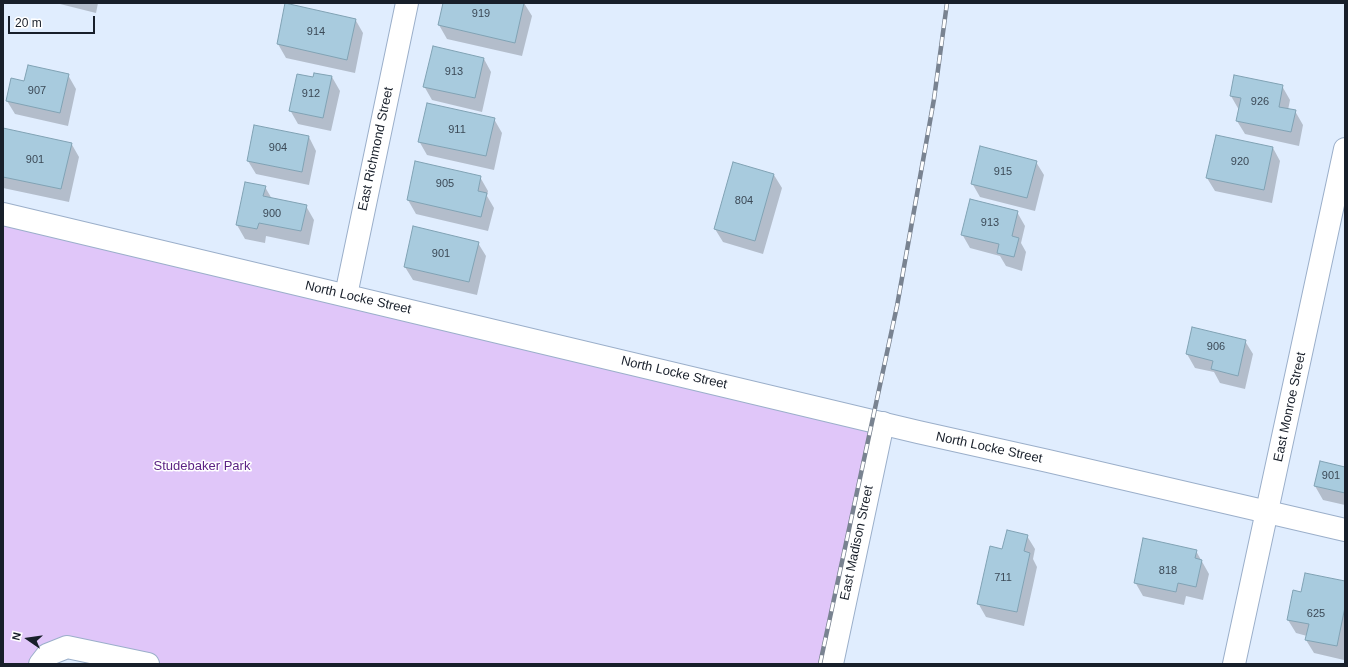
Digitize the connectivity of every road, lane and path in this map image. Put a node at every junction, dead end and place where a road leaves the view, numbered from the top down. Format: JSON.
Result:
{"nodes":[{"id":1,"x":407,"y":3,"type":"edge"},
{"id":2,"x":1345,"y":149,"type":"edge"},
{"id":3,"x":3,"y":214,"type":"edge"},
{"id":4,"x":346,"y":295,"type":"junction"},
{"id":5,"x":883,"y":423,"type":"junction"},
{"id":6,"x":1268,"y":512,"type":"junction"},
{"id":7,"x":1345,"y":530,"type":"edge"},
{"id":8,"x":43,"y":659,"type":"edge"},
{"id":9,"x":148,"y":664,"type":"edge"},
{"id":10,"x":832,"y":664,"type":"edge"},
{"id":11,"x":1234,"y":664,"type":"edge"}],
"edges":[{"from":1,"to":4,"type":"street","name":"East Richmond Street"},
{"from":2,"to":6,"type":"street","name":"East Monroe Street"},
{"from":3,"to":4,"type":"street","name":"North Locke Street"},
{"from":4,"to":5,"type":"street","name":"North Locke Street"},
{"from":5,"to":6,"type":"street","name":"North Locke Street"},
{"from":5,"to":10,"type":"street","name":"East Madison Street"},
{"from":6,"to":7,"type":"street","name":"North Locke Street"},
{"from":6,"to":11,"type":"street","name":"East Monroe Street"},
{"from":8,"to":9,"type":"street"}]}
